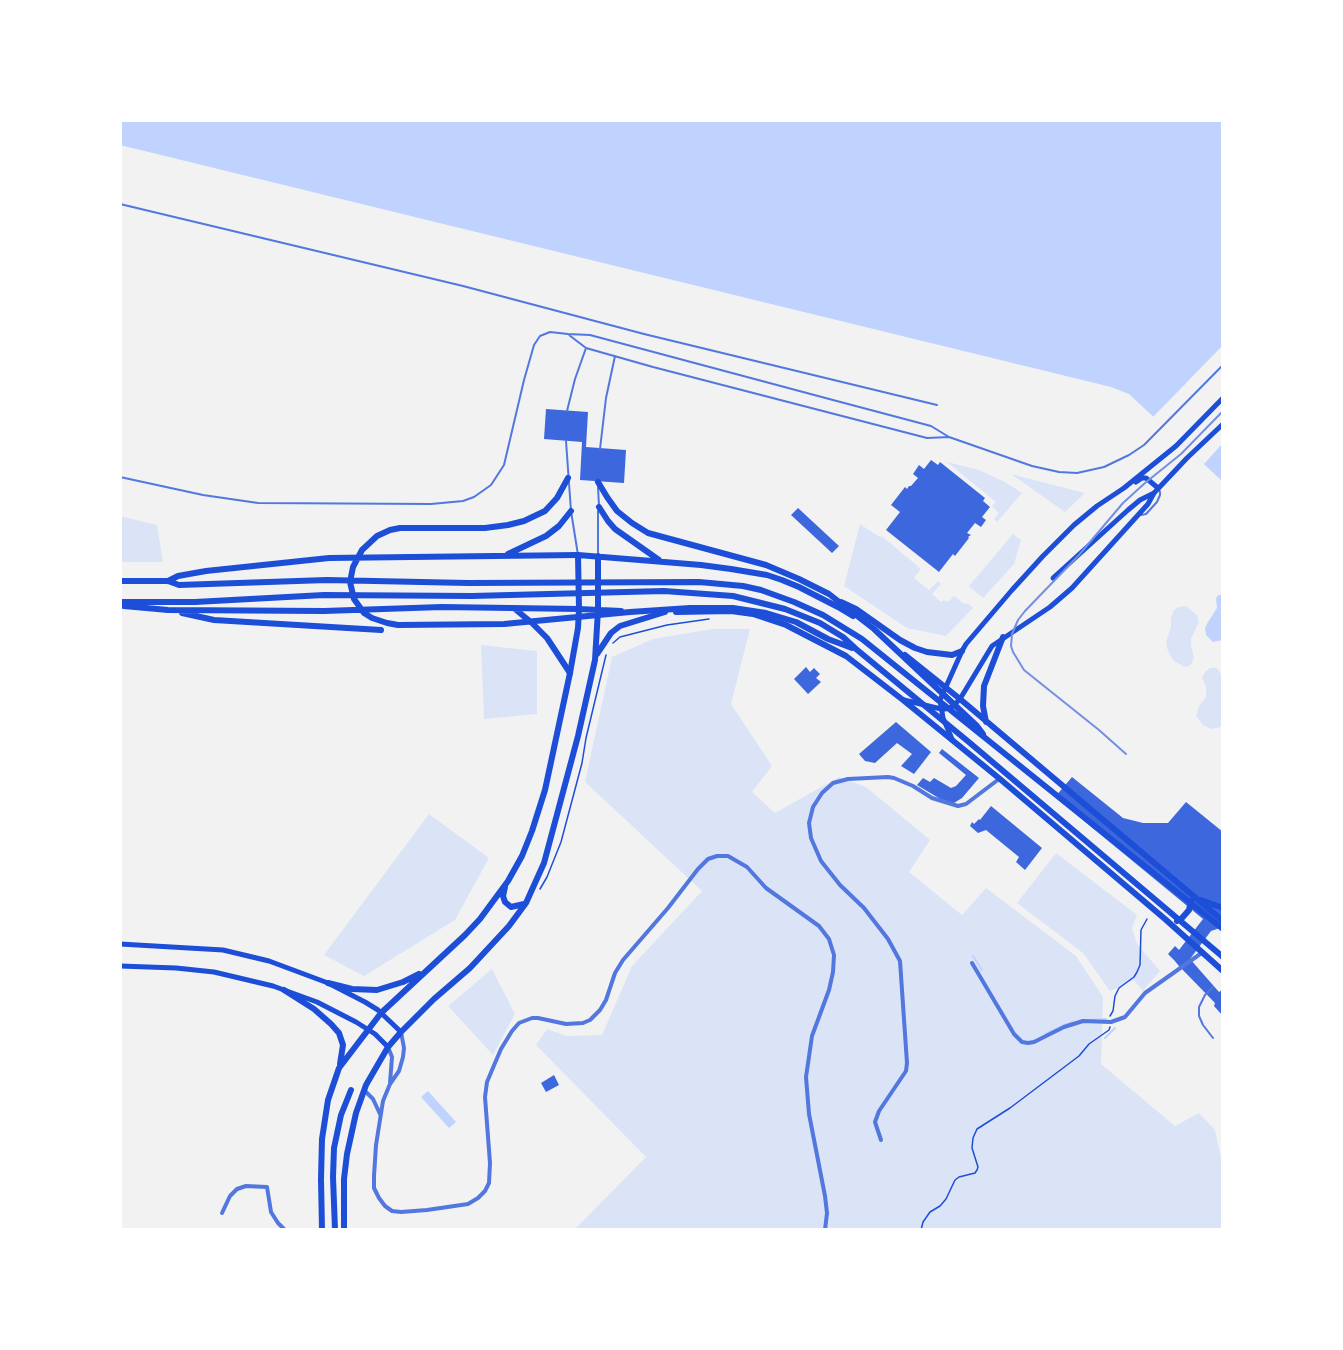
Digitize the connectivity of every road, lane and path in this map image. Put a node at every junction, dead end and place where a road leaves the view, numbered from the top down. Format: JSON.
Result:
{"nodes":[{"id":1,"x":120,"y":204,"type":"edge"},
{"id":2,"x":568,"y":334,"type":"junction"},
{"id":3,"x":586,"y":348,"type":"junction"},
{"id":4,"x":615,"y":356,"type":"junction"},
{"id":5,"x":1223,"y":365,"type":"edge"},
{"id":6,"x":1223,"y":398,"type":"edge"},
{"id":7,"x":937,"y":405,"type":"dead end"},
{"id":8,"x":567,"y":411,"type":"dead end"},
{"id":9,"x":1223,"y":424,"type":"edge"},
{"id":10,"x":949,"y":437,"type":"junction"},
{"id":11,"x":566,"y":441,"type":"dead end"},
{"id":12,"x":600,"y":448,"type":"dead end"},
{"id":13,"x":120,"y":477,"type":"edge"},
{"id":14,"x":568,"y":478,"type":"junction"},
{"id":15,"x":598,"y":482,"type":"joint"},
{"id":16,"x":1124,"y":488,"type":"junction"},
{"id":17,"x":1156,"y":490,"type":"junction"},
{"id":18,"x":598,"y":507,"type":"junction"},
{"id":19,"x":571,"y":511,"type":"junction"},
{"id":20,"x":578,"y":555,"type":"junction"},
{"id":21,"x":506,"y":556,"type":"junction"},
{"id":22,"x":598,"y":556,"type":"junction"},
{"id":23,"x":663,"y":562,"type":"junction"},
{"id":24,"x":1053,"y":578,"type":"dead end"},
{"id":25,"x":120,"y":581,"type":"edge"},
{"id":26,"x":168,"y":581,"type":"junction"},
{"id":27,"x":825,"y":600,"type":"junction"},
{"id":28,"x":120,"y":604,"type":"edge"},
{"id":29,"x":515,"y":609,"type":"junction"},
{"id":30,"x":579,"y":609,"type":"junction"},
{"id":31,"x":168,"y":610,"type":"junction"},
{"id":32,"x":598,"y":610,"type":"junction"},
{"id":33,"x":665,"y":612,"type":"junction"},
{"id":34,"x":713,"y":618,"type":"dead end"},
{"id":35,"x":381,"y":630,"type":"dead end"},
{"id":36,"x":1003,"y":637,"type":"junction"},
{"id":37,"x":856,"y":649,"type":"junction"},
{"id":38,"x":962,"y":651,"type":"junction"},
{"id":39,"x":595,"y":660,"type":"junction"},
{"id":40,"x":570,"y":673,"type":"junction"},
{"id":41,"x":946,"y":687,"type":"junction"},
{"id":42,"x":960,"y":699,"type":"junction"},
{"id":43,"x":903,"y":700,"type":"junction"},
{"id":44,"x":941,"y":709,"type":"junction"},
{"id":45,"x":986,"y":722,"type":"junction"},
{"id":46,"x":953,"y":741,"type":"junction"},
{"id":47,"x":988,"y":741,"type":"junction"},
{"id":48,"x":1000,"y":779,"type":"junction"},
{"id":49,"x":505,"y":886,"type":"junction"},
{"id":50,"x":1189,"y":892,"type":"junction"},
{"id":51,"x":537,"y":894,"type":"dead end"},
{"id":52,"x":1198,"y":899,"type":"junction"},
{"id":53,"x":526,"y":903,"type":"junction"},
{"id":54,"x":1223,"y":908,"type":"edge"},
{"id":55,"x":1147,"y":919,"type":"dead end"},
{"id":56,"x":1165,"y":919,"type":"junction"},
{"id":57,"x":1223,"y":921,"type":"edge"},
{"id":58,"x":1223,"y":928,"type":"edge"},
{"id":59,"x":120,"y":944,"type":"edge"},
{"id":60,"x":1203,"y":952,"type":"junction"},
{"id":61,"x":1223,"y":957,"type":"edge"},
{"id":62,"x":972,"y":963,"type":"dead end"},
{"id":63,"x":120,"y":966,"type":"edge"},
{"id":64,"x":1222,"y":969,"type":"edge"},
{"id":65,"x":426,"y":971,"type":"junction"},
{"id":66,"x":328,"y":983,"type":"junction"},
{"id":67,"x":1213,"y":987,"type":"dead end"},
{"id":68,"x":284,"y":990,"type":"junction"},
{"id":69,"x":381,"y":1013,"type":"junction"},
{"id":70,"x":1111,"y":1022,"type":"junction"},
{"id":71,"x":368,"y":1029,"type":"junction"},
{"id":72,"x":401,"y":1032,"type":"junction"},
{"id":73,"x":1213,"y":1038,"type":"dead end"},
{"id":74,"x":388,"y":1047,"type":"junction"},
{"id":75,"x":339,"y":1068,"type":"junction"},
{"id":76,"x":390,"y":1084,"type":"junction"},
{"id":77,"x":351,"y":1090,"type":"dead end"},
{"id":78,"x":364,"y":1090,"type":"junction"},
{"id":79,"x":380,"y":1114,"type":"junction"},
{"id":80,"x":881,"y":1140,"type":"dead end"},
{"id":81,"x":222,"y":1213,"type":"dead end"},
{"id":82,"x":285,"y":1230,"type":"edge"},
{"id":83,"x":322,"y":1230,"type":"edge"},
{"id":84,"x":335,"y":1230,"type":"edge"},
{"id":85,"x":344,"y":1230,"type":"edge"},
{"id":86,"x":825,"y":1230,"type":"edge"},
{"id":87,"x":855,"y":1230,"type":"edge"},
{"id":88,"x":860,"y":1230,"type":"edge"},
{"id":89,"x":921,"y":1230,"type":"edge"}],
"edges":[{"from":1,"to":7,"type":"lane"},
{"from":2,"to":3,"type":"lane"},
{"from":2,"to":10,"type":"lane"},
{"from":2,"to":13,"type":"lane"},
{"from":3,"to":4,"type":"lane"},
{"from":3,"to":8,"type":"lane"},
{"from":4,"to":10,"type":"lane"},
{"from":4,"to":12,"type":"lane"},
{"from":5,"to":10,"type":"lane"},
{"from":6,"to":16,"type":"main road"},
{"from":9,"to":17,"type":"main road"},
{"from":11,"to":14,"type":"lane"},
{"from":14,"to":19,"type":"lane"},
{"from":14,"to":37,"type":"main road"},
{"from":15,"to":18,"type":"lane"},
{"from":15,"to":47,"type":"main road"},
{"from":16,"to":17,"type":"main road"},
{"from":16,"to":38,"type":"main road"},
{"from":17,"to":24,"type":"main road"},
{"from":17,"to":36,"type":"main road"},
{"from":18,"to":22,"type":"lane"},
{"from":18,"to":23,"type":"main road"},
{"from":19,"to":20,"type":"lane"},
{"from":19,"to":21,"type":"main road"},
{"from":20,"to":21,"type":"main road"},
{"from":20,"to":22,"type":"main road"},
{"from":20,"to":30,"type":"main road"},
{"from":21,"to":26,"type":"main road"},
{"from":22,"to":23,"type":"main road"},
{"from":22,"to":32,"type":"main road"},
{"from":23,"to":27,"type":"main road"},
{"from":25,"to":26,"type":"main road"},
{"from":26,"to":47,"type":"main road"},
{"from":27,"to":38,"type":"main road"},
{"from":27,"to":41,"type":"main road"},
{"from":28,"to":31,"type":"main road"},
{"from":28,"to":37,"type":"main road"},
{"from":29,"to":30,"type":"main road"},
{"from":29,"to":31,"type":"main road"},
{"from":29,"to":40,"type":"main road"},
{"from":30,"to":32,"type":"main road"},
{"from":30,"to":40,"type":"main road"},
{"from":31,"to":35,"type":"main road"},
{"from":32,"to":33,"type":"main road"},
{"from":32,"to":39,"type":"main road"},
{"from":33,"to":39,"type":"main road"},
{"from":33,"to":43,"type":"main road"},
{"from":34,"to":51,"type":"path"},
{"from":36,"to":42,"type":"main road"},
{"from":36,"to":45,"type":"main road"},
{"from":37,"to":61,"type":"main road"},
{"from":38,"to":41,"type":"main road"},
{"from":39,"to":53,"type":"main road"},
{"from":40,"to":49,"type":"main road"},
{"from":41,"to":42,"type":"main road"},
{"from":41,"to":44,"type":"main road"},
{"from":42,"to":44,"type":"main road"},
{"from":42,"to":45,"type":"main road"},
{"from":43,"to":44,"type":"main road"},
{"from":43,"to":46,"type":"main road"},
{"from":44,"to":46,"type":"main road"},
{"from":45,"to":50,"type":"main road"},
{"from":46,"to":48,"type":"main road"},
{"from":47,"to":58,"type":"main road"},
{"from":48,"to":56,"type":"main road"},
{"from":48,"to":80,"type":"street"},
{"from":49,"to":53,"type":"main road"},
{"from":49,"to":65,"type":"main road"},
{"from":50,"to":52,"type":"main road"},
{"from":50,"to":56,"type":"main road"},
{"from":52,"to":54,"type":"main road"},
{"from":52,"to":57,"type":"main road"},
{"from":53,"to":72,"type":"main road"},
{"from":55,"to":70,"type":"path"},
{"from":56,"to":60,"type":"main road"},
{"from":59,"to":66,"type":"main road"},
{"from":60,"to":64,"type":"main road"},
{"from":60,"to":70,"type":"street"},
{"from":62,"to":70,"type":"street"},
{"from":63,"to":68,"type":"main road"},
{"from":65,"to":66,"type":"main road"},
{"from":65,"to":69,"type":"main road"},
{"from":66,"to":69,"type":"main road"},
{"from":67,"to":73,"type":"lane"},
{"from":68,"to":71,"type":"main road"},
{"from":68,"to":75,"type":"main road"},
{"from":69,"to":71,"type":"main road"},
{"from":69,"to":72,"type":"main road"},
{"from":70,"to":89,"type":"path"},
{"from":71,"to":74,"type":"main road"},
{"from":71,"to":75,"type":"main road"},
{"from":72,"to":74,"type":"main road"},
{"from":72,"to":76,"type":"street"},
{"from":74,"to":76,"type":"street"},
{"from":74,"to":78,"type":"main road"},
{"from":75,"to":83,"type":"main road"},
{"from":76,"to":79,"type":"street"},
{"from":77,"to":84,"type":"main road"},
{"from":78,"to":79,"type":"street"},
{"from":78,"to":85,"type":"main road"},
{"from":79,"to":86,"type":"street"},
{"from":81,"to":82,"type":"street"},
{"from":87,"to":88,"type":"path"}]}
